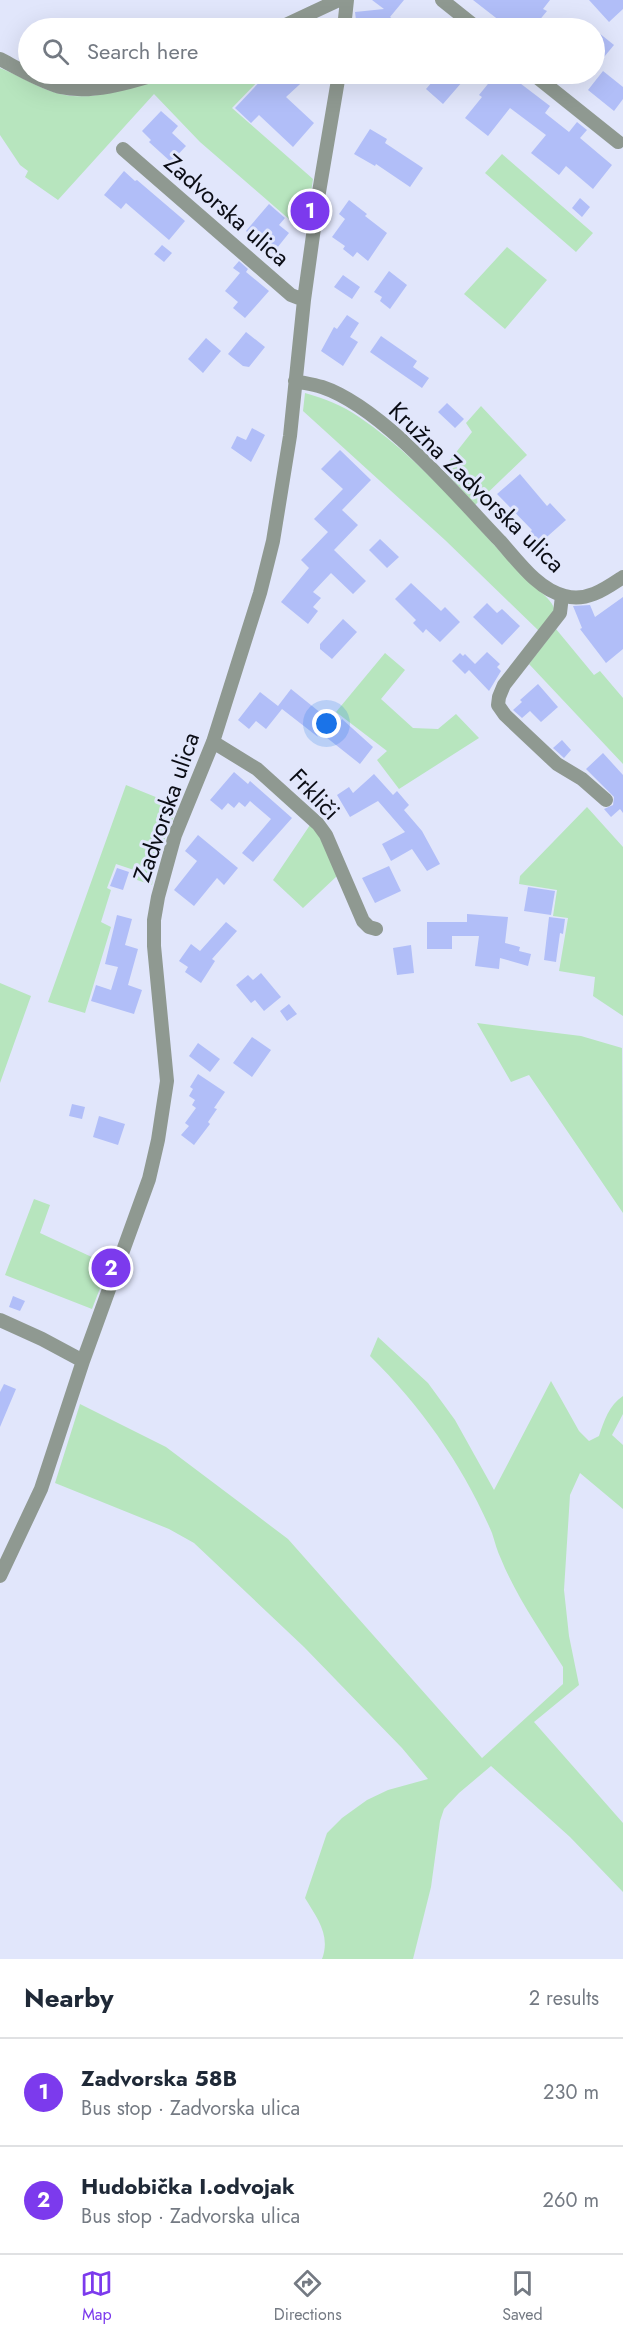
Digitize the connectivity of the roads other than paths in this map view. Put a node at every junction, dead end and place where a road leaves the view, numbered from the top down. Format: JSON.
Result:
{"nodes":[{"id":1,"x":339,"y":0,"type":"edge"},
{"id":2,"x":347,"y":0,"type":"edge"},
{"id":3,"x":442,"y":0,"type":"edge"},
{"id":4,"x":300,"y":18,"type":"edge"},
{"id":5,"x":345,"y":18,"type":"edge"},
{"id":6,"x":464,"y":18,"type":"edge"},
{"id":7,"x":0,"y":59,"type":"edge"},
{"id":8,"x":18,"y":68,"type":"edge"},
{"id":9,"x":54,"y":84,"type":"edge"},
{"id":10,"x":113,"y":84,"type":"edge"},
{"id":11,"x":337,"y":84,"type":"edge"},
{"id":12,"x":546,"y":84,"type":"edge"},
{"id":13,"x":618,"y":142,"type":"dead end"},
{"id":14,"x":123,"y":149,"type":"dead end"},
{"id":15,"x":304,"y":300,"type":"junction"},
{"id":16,"x":295,"y":381,"type":"junction"},
{"id":17,"x":623,"y":577,"type":"edge"},
{"id":18,"x":562,"y":596,"type":"junction"},
{"id":19,"x":213,"y":742,"type":"junction"},
{"id":20,"x":606,"y":800,"type":"dead end"},
{"id":21,"x":376,"y":929,"type":"dead end"},
{"id":22,"x":0,"y":1320,"type":"edge"},
{"id":23,"x":83,"y":1361,"type":"junction"},
{"id":24,"x":0,"y":1576,"type":"edge"}],
"edges":[{"from":1,"to":4,"type":"street"},
{"from":2,"to":5,"type":"street"},
{"from":3,"to":6,"type":"street"},
{"from":7,"to":8,"type":"street"},
{"from":9,"to":10,"type":"street"},
{"from":11,"to":15,"type":"street","name":"Zadvorska ulica"},
{"from":12,"to":13,"type":"street"},
{"from":14,"to":15,"type":"street","name":"Zadvorska ulica"},
{"from":15,"to":16,"type":"street","name":"Zadvorska ulica"},
{"from":16,"to":18,"type":"street","name":"Kružna Zadvorska ulica"},
{"from":16,"to":19,"type":"street","name":"Zadvorska ulica"},
{"from":17,"to":18,"type":"street","name":"Kružna Zadvorska ulica"},
{"from":18,"to":20,"type":"street","name":"Kružna Zadvorska ulica"},
{"from":19,"to":21,"type":"street","name":"Frkliči"},
{"from":19,"to":23,"type":"street","name":"Zadvorska ulica"},
{"from":22,"to":23,"type":"street"},
{"from":23,"to":24,"type":"street","name":"Zadvorska ulica"}]}
